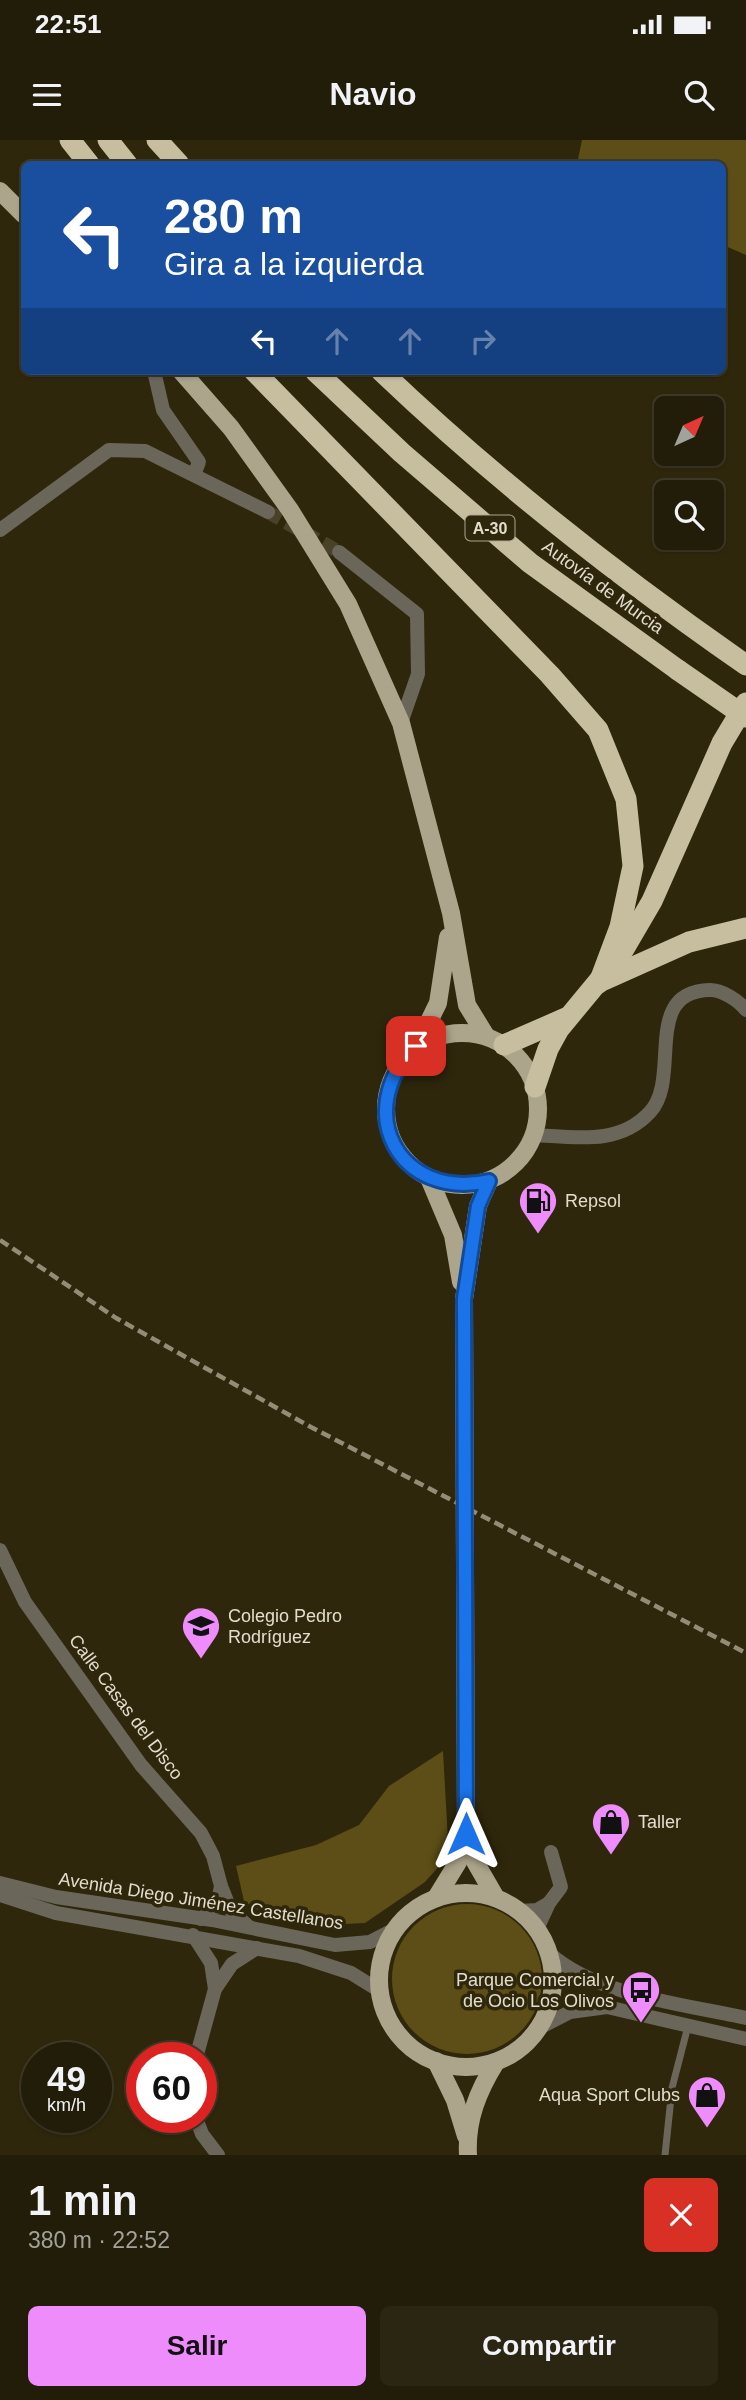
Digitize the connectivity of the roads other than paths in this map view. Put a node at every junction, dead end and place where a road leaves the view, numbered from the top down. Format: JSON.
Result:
{"nodes":[{"id":1,"x":70,"y":140,"type":"edge"},
{"id":2,"x":108,"y":140,"type":"edge"},
{"id":3,"x":157,"y":140,"type":"edge"},
{"id":4,"x":87,"y":161,"type":"edge"},
{"id":5,"x":125,"y":161,"type":"edge"},
{"id":6,"x":176,"y":161,"type":"edge"},
{"id":7,"x":0,"y":191,"type":"edge"},
{"id":8,"x":21,"y":212,"type":"edge"},
{"id":9,"x":155,"y":375,"type":"edge"},
{"id":10,"x":185,"y":375,"type":"edge"},
{"id":11,"x":258,"y":375,"type":"edge"},
{"id":12,"x":320,"y":375,"type":"edge"},
{"id":13,"x":385,"y":375,"type":"edge"},
{"id":14,"x":194,"y":475,"type":"junction"},
{"id":15,"x":268,"y":512,"type":"tunnel mouth"},
{"id":16,"x":0,"y":530,"type":"edge"},
{"id":17,"x":339,"y":552,"type":"tunnel mouth"},
{"id":18,"x":746,"y":665,"type":"edge"},
{"id":19,"x":746,"y":704,"type":"edge"},
{"id":20,"x":746,"y":717,"type":"edge"},
{"id":21,"x":401,"y":723,"type":"junction"},
{"id":22,"x":451,"y":913,"type":"junction"},
{"id":23,"x":746,"y":928,"type":"edge"},
{"id":24,"x":599,"y":983,"type":"junction"},
{"id":25,"x":746,"y":1010,"type":"edge"},
{"id":26,"x":568,"y":1017,"type":"junction"},
{"id":27,"x":495,"y":1040,"type":"junction"},
{"id":28,"x":416,"y":1046,"type":"junction"},
{"id":29,"x":535,"y":1087,"type":"junction"},
{"id":30,"x":534,"y":1135,"type":"junction"},
{"id":31,"x":429,"y":1178,"type":"junction"},
{"id":32,"x":489,"y":1181,"type":"junction"},
{"id":33,"x":464,"y":1299,"type":"junction"},
{"id":34,"x":0,"y":1550,"type":"edge"},
{"id":35,"x":466,"y":1834,"type":"junction"},
{"id":36,"x":551,"y":1852,"type":"dead end"},
{"id":37,"x":0,"y":1883,"type":"edge"},
{"id":38,"x":221,"y":1886,"type":"junction"},
{"id":39,"x":0,"y":1895,"type":"edge"},
{"id":40,"x":436,"y":1898,"type":"junction"},
{"id":41,"x":496,"y":1898,"type":"junction"},
{"id":42,"x":549,"y":1903,"type":"junction"},
{"id":43,"x":519,"y":1911,"type":"junction"},
{"id":44,"x":201,"y":1919,"type":"junction"},
{"id":45,"x":249,"y":1927,"type":"junction"},
{"id":46,"x":395,"y":1929,"type":"junction"},
{"id":47,"x":537,"y":1930,"type":"junction"},
{"id":48,"x":193,"y":1935,"type":"junction"},
{"id":49,"x":257,"y":1948,"type":"junction"},
{"id":50,"x":549,"y":1953,"type":"junction"},
{"id":51,"x":215,"y":1989,"type":"junction"},
{"id":52,"x":380,"y":1991,"type":"junction"},
{"id":53,"x":746,"y":2018,"type":"edge"},
{"id":54,"x":688,"y":2026,"type":"junction"},
{"id":55,"x":539,"y":2028,"type":"junction"},
{"id":56,"x":746,"y":2039,"type":"edge"},
{"id":57,"x":200,"y":2042,"type":"edge"},
{"id":58,"x":436,"y":2062,"type":"junction"},
{"id":59,"x":496,"y":2062,"type":"junction"},
{"id":60,"x":202,"y":2133,"type":"edge"},
{"id":61,"x":468,"y":2147,"type":"edge"},
{"id":62,"x":218,"y":2155,"type":"edge"},
{"id":63,"x":665,"y":2155,"type":"edge"}],
"edges":[{"from":1,"to":4,"type":"highway"},
{"from":2,"to":5,"type":"highway"},
{"from":3,"to":6,"type":"highway"},
{"from":7,"to":8,"type":"main road"},
{"from":9,"to":14,"type":"street"},
{"from":10,"to":21,"type":"main road"},
{"from":11,"to":24,"type":"highway"},
{"from":12,"to":20,"type":"highway","name":"Autovía de Murcia","number":"A-30","bridge":true},
{"from":13,"to":18,"type":"highway","name":"Autovía de Murcia","number":"A-30"},
{"from":14,"to":15,"type":"street"},
{"from":14,"to":16,"type":"street"},
{"from":17,"to":21,"type":"street"},
{"from":19,"to":24,"type":"highway"},
{"from":21,"to":22,"type":"main road"},
{"from":22,"to":27,"type":"main road"},
{"from":22,"to":28,"type":"main road"},
{"from":23,"to":24,"type":"highway"},
{"from":24,"to":26,"type":"highway"},
{"from":25,"to":30,"type":"street"},
{"from":26,"to":27,"type":"highway"},
{"from":26,"to":29,"type":"highway"},
{"from":27,"to":28,"type":"main road"},
{"from":27,"to":29,"type":"main road"},
{"from":28,"to":31,"type":"main road"},
{"from":29,"to":30,"type":"main road"},
{"from":30,"to":32,"type":"main road"},
{"from":31,"to":32,"type":"main road"},
{"from":31,"to":33,"type":"main road"},
{"from":32,"to":33,"type":"main road"},
{"from":33,"to":35,"type":"main road"},
{"from":34,"to":38,"type":"street","name":"Calle Casas del Disco"},
{"from":35,"to":40,"type":"main road"},
{"from":35,"to":41,"type":"main road"},
{"from":36,"to":42,"type":"street"},
{"from":37,"to":44,"type":"street","name":"Avenida Diego Jiménez Castellanos"},
{"from":38,"to":44,"type":"street"},
{"from":38,"to":45,"type":"street","name":"Calle Casas del Disco"},
{"from":39,"to":48,"type":"street","name":"Avenida Diego Jiménez Castellanos"},
{"from":40,"to":41,"type":"main road"},
{"from":40,"to":46,"type":"main road"},
{"from":41,"to":43,"type":"main road"},
{"from":42,"to":43,"type":"street"},
{"from":42,"to":47,"type":"street"},
{"from":43,"to":47,"type":"main road"},
{"from":44,"to":45,"type":"street","name":"Avenida Diego Jiménez Castellanos"},
{"from":45,"to":46,"type":"street","name":"Avenida Diego Jiménez Castellanos"},
{"from":46,"to":52,"type":"main road"},
{"from":47,"to":50,"type":"main road"},
{"from":48,"to":49,"type":"street","name":"Avenida Diego Jiménez Castellanos"},
{"from":48,"to":51,"type":"street"},
{"from":49,"to":51,"type":"street"},
{"from":49,"to":52,"type":"street","name":"Avenida Diego Jiménez Castellanos"},
{"from":50,"to":53,"type":"street"},
{"from":50,"to":55,"type":"main road"},
{"from":51,"to":57,"type":"street"},
{"from":52,"to":58,"type":"main road"},
{"from":54,"to":55,"type":"street"},
{"from":54,"to":56,"type":"street"},
{"from":54,"to":63,"type":"lane"},
{"from":55,"to":59,"type":"main road"},
{"from":58,"to":59,"type":"main road"},
{"from":58,"to":61,"type":"main road"},
{"from":59,"to":61,"type":"main road"},
{"from":60,"to":62,"type":"street"}]}
